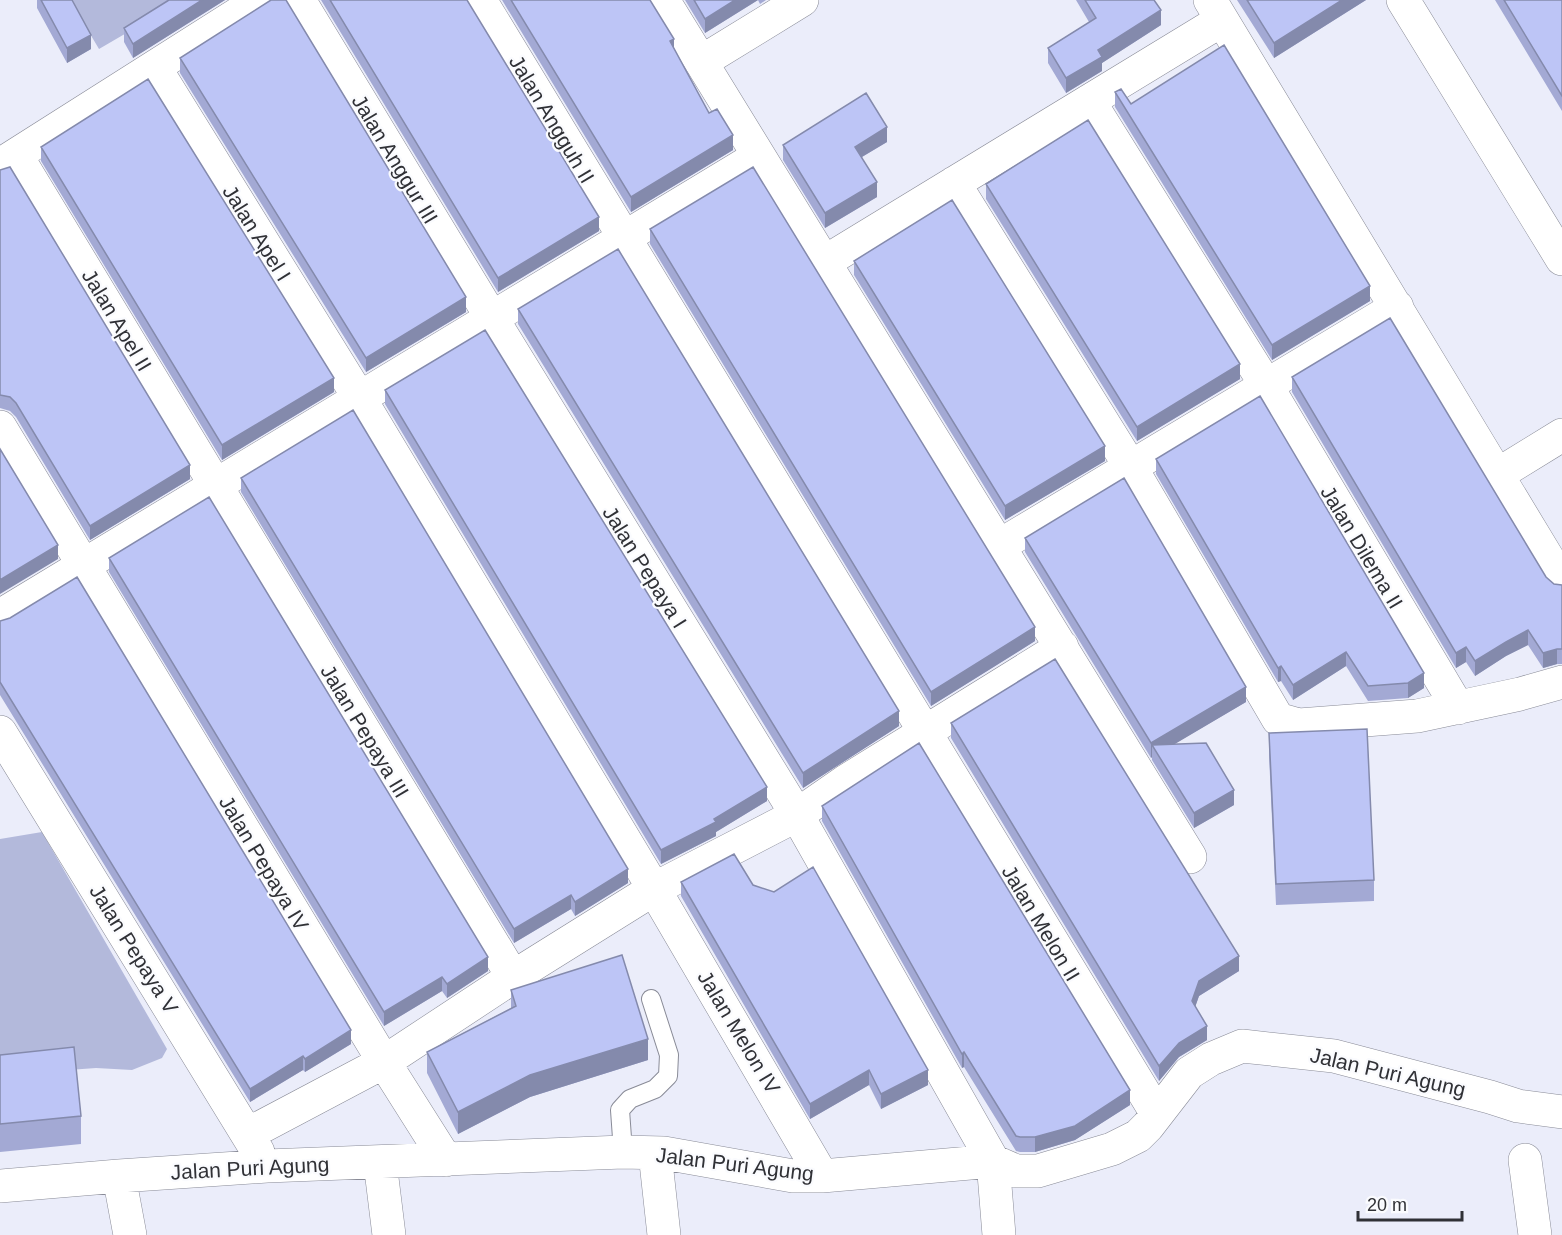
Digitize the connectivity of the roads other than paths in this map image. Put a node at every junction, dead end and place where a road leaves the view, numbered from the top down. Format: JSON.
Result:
{"nodes":[{"id":1,"x":260,"y":0,"type":"edge"},
{"id":2,"x":299,"y":0,"type":"edge"},
{"id":3,"x":480,"y":0,"type":"edge"},
{"id":4,"x":663,"y":0,"type":"edge"},
{"id":5,"x":802,"y":0,"type":"edge"},
{"id":6,"x":1403,"y":0,"type":"edge"},
{"id":7,"x":1216,"y":10,"type":"edge"},
{"id":8,"x":701,"y":62,"type":"junction"},
{"id":9,"x":155,"y":68,"type":"junction"},
{"id":10,"x":1089,"y":101,"type":"junction"},
{"id":11,"x":759,"y":156,"type":"junction"},
{"id":12,"x":8,"y":160,"type":"edge"},
{"id":13,"x":954,"y":183,"type":"junction"},
{"id":14,"x":624,"y":238,"type":"junction"},
{"id":15,"x":1562,"y":259,"type":"edge"},
{"id":16,"x":823,"y":263,"type":"junction"},
{"id":17,"x":1397,"y":307,"type":"junction"},
{"id":18,"x":492,"y":319,"type":"junction"},
{"id":19,"x":1266,"y":385,"type":"junction"},
{"id":20,"x":360,"y":399,"type":"junction"},
{"id":21,"x":0,"y":427,"type":"edge"},
{"id":22,"x":1562,"y":435,"type":"edge"},
{"id":23,"x":1130,"y":466,"type":"junction"},
{"id":24,"x":1497,"y":475,"type":"junction"},
{"id":25,"x":217,"y":486,"type":"junction"},
{"id":26,"x":999,"y":546,"type":"junction"},
{"id":27,"x":85,"y":565,"type":"junction"},
{"id":28,"x":1562,"y":582,"type":"edge"},
{"id":29,"x":0,"y":616,"type":"edge"},
{"id":30,"x":1062,"y":647,"type":"junction"},
{"id":31,"x":1562,"y":682,"type":"edge"},
{"id":32,"x":1458,"y":708,"type":"junction"},
{"id":33,"x":0,"y":732,"type":"edge"},
{"id":34,"x":926,"y":732,"type":"junction"},
{"id":35,"x":797,"y":815,"type":"junction"},
{"id":36,"x":1190,"y":857,"type":"dead end"},
{"id":37,"x":654,"y":889,"type":"junction"},
{"id":38,"x":513,"y":977,"type":"junction"},
{"id":39,"x":651,"y":999,"type":"dead end"},
{"id":40,"x":384,"y":1062,"type":"junction"},
{"id":41,"x":1562,"y":1112,"type":"edge"},
{"id":42,"x":1157,"y":1114,"type":"junction"},
{"id":43,"x":248,"y":1134,"type":"junction"},
{"id":44,"x":639,"y":1152,"type":"junction"},
{"id":45,"x":446,"y":1160,"type":"junction"},
{"id":46,"x":993,"y":1161,"type":"junction"},
{"id":47,"x":1525,"y":1161,"type":"dead end"},
{"id":48,"x":380,"y":1162,"type":"junction"},
{"id":49,"x":267,"y":1166,"type":"junction"},
{"id":50,"x":119,"y":1176,"type":"junction"},
{"id":51,"x":822,"y":1176,"type":"junction"},
{"id":52,"x":0,"y":1186,"type":"edge"},
{"id":53,"x":130,"y":1235,"type":"edge"},
{"id":54,"x":388,"y":1235,"type":"edge"},
{"id":55,"x":664,"y":1235,"type":"edge"},
{"id":56,"x":999,"y":1235,"type":"edge"},
{"id":57,"x":1535,"y":1235,"type":"edge"}],
"edges":[{"from":1,"to":9,"type":"street"},
{"from":2,"to":18,"type":"street","name":"Jalan Anggur III"},
{"from":3,"to":14,"type":"street","name":"Jalan Angguh II"},
{"from":4,"to":8,"type":"street"},
{"from":5,"to":8,"type":"street"},
{"from":6,"to":15,"type":"street"},
{"from":7,"to":10,"type":"street"},
{"from":7,"to":17,"type":"street"},
{"from":8,"to":11,"type":"street"},
{"from":9,"to":12,"type":"street"},
{"from":9,"to":20,"type":"street","name":"Jalan Apel I"},
{"from":10,"to":13,"type":"street"},
{"from":10,"to":19,"type":"street","name":"Jalan Dilema II"},
{"from":11,"to":14,"type":"street"},
{"from":11,"to":16,"type":"street"},
{"from":12,"to":25,"type":"street","name":"Jalan Apel II"},
{"from":13,"to":16,"type":"street"},
{"from":13,"to":23,"type":"street"},
{"from":14,"to":18,"type":"street"},
{"from":14,"to":34,"type":"street","name":"Jalan Angguh II"},
{"from":16,"to":26,"type":"street"},
{"from":17,"to":19,"type":"street"},
{"from":17,"to":24,"type":"street"},
{"from":18,"to":20,"type":"street"},
{"from":18,"to":35,"type":"street","name":"Jalan Pepaya I"},
{"from":19,"to":23,"type":"street"},
{"from":19,"to":32,"type":"street","name":"Jalan Dilema II"},
{"from":20,"to":25,"type":"street"},
{"from":20,"to":37,"type":"street","name":"Jalan Apel I"},
{"from":21,"to":27,"type":"street","name":"Jalan Pepaya IV"},
{"from":22,"to":24,"type":"street"},
{"from":23,"to":26,"type":"street"},
{"from":23,"to":32,"type":"street"},
{"from":24,"to":28,"type":"street"},
{"from":25,"to":27,"type":"street"},
{"from":25,"to":38,"type":"street","name":"Jalan Pepaya III"},
{"from":26,"to":30,"type":"street"},
{"from":27,"to":29,"type":"street"},
{"from":27,"to":40,"type":"street","name":"Jalan Pepaya IV"},
{"from":30,"to":34,"type":"street"},
{"from":30,"to":36,"type":"street"},
{"from":31,"to":32,"type":"street"},
{"from":33,"to":43,"type":"street","name":"Jalan Pepaya V"},
{"from":34,"to":35,"type":"street"},
{"from":34,"to":42,"type":"street","name":"Jalan Melon II"},
{"from":35,"to":37,"type":"street"},
{"from":35,"to":46,"type":"street","name":"Jalan Pepaya I"},
{"from":37,"to":38,"type":"street"},
{"from":37,"to":51,"type":"street","name":"Jalan Melon IV"},
{"from":38,"to":40,"type":"street"},
{"from":39,"to":44,"type":"lane"},
{"from":40,"to":43,"type":"street"},
{"from":40,"to":45,"type":"street","name":"Jalan Pepaya IV"},
{"from":41,"to":42,"type":"street","name":"Jalan Puri Agung"},
{"from":42,"to":46,"type":"street","name":"Jalan Puri Agung"},
{"from":43,"to":49,"type":"street","name":"Jalan Pepaya V"},
{"from":44,"to":45,"type":"street","name":"Jalan Puri Agung"},
{"from":44,"to":51,"type":"street","name":"Jalan Puri Agung"},
{"from":44,"to":55,"type":"street"},
{"from":45,"to":48,"type":"street","name":"Jalan Puri Agung"},
{"from":46,"to":51,"type":"street","name":"Jalan Puri Agung"},
{"from":46,"to":56,"type":"street"},
{"from":47,"to":57,"type":"street"},
{"from":48,"to":49,"type":"street","name":"Jalan Puri Agung"},
{"from":48,"to":54,"type":"street"},
{"from":49,"to":50,"type":"street","name":"Jalan Puri Agung"},
{"from":50,"to":52,"type":"street","name":"Jalan Puri Agung"},
{"from":50,"to":53,"type":"street"}]}
